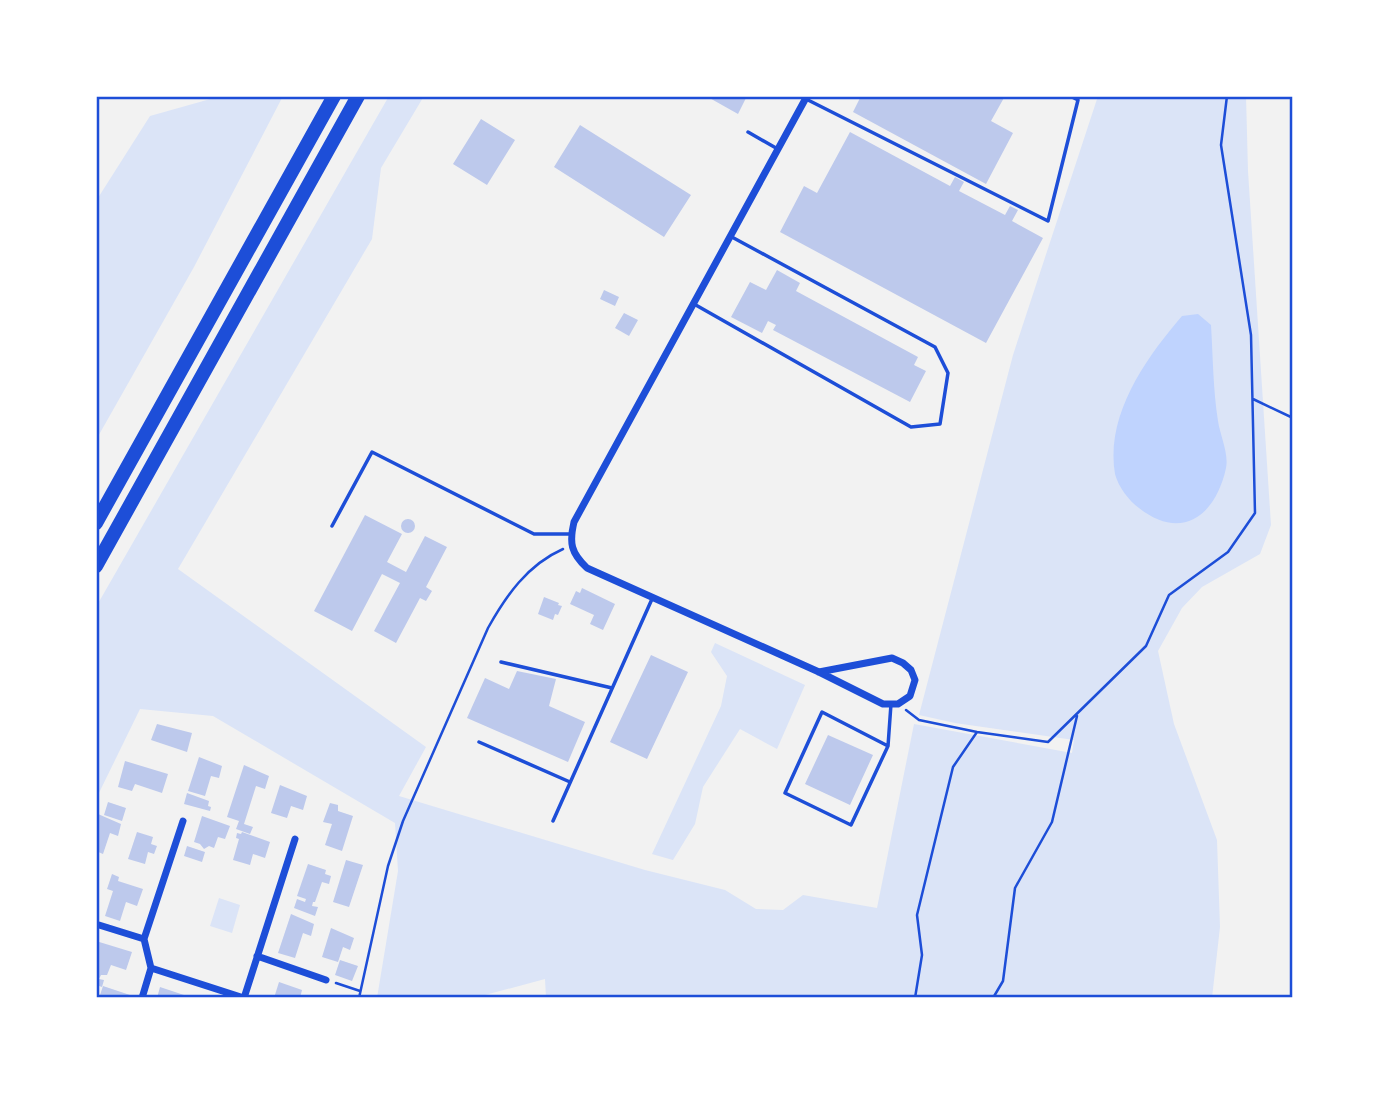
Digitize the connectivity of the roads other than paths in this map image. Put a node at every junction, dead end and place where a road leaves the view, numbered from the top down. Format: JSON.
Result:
{"nodes":[{"id":1,"x":334,"y":96,"type":"edge"},
{"id":2,"x":358,"y":96,"type":"edge"},
{"id":3,"x":1070,"y":96,"type":"edge"},
{"id":4,"x":807,"y":97,"type":"edge"},
{"id":5,"x":748,"y":132,"type":"dead end"},
{"id":6,"x":778,"y":149,"type":"junction"},
{"id":7,"x":730,"y":236,"type":"junction"},
{"id":8,"x":694,"y":304,"type":"junction"},
{"id":9,"x":96,"y":523,"type":"edge"},
{"id":10,"x":332,"y":526,"type":"dead end"},
{"id":11,"x":571,"y":534,"type":"junction"},
{"id":12,"x":96,"y":566,"type":"edge"},
{"id":13,"x":653,"y":597,"type":"junction"},
{"id":14,"x":501,"y":662,"type":"dead end"},
{"id":15,"x":818,"y":672,"type":"junction"},
{"id":16,"x":612,"y":688,"type":"junction"},
{"id":17,"x":894,"y":704,"type":"junction"},
{"id":18,"x":480,"y":742,"type":"dead end"},
{"id":19,"x":888,"y":746,"type":"junction"},
{"id":20,"x":570,"y":782,"type":"junction"},
{"id":21,"x":183,"y":821,"type":"dead end"},
{"id":22,"x":553,"y":821,"type":"dead end"},
{"id":23,"x":295,"y":839,"type":"dead end"},
{"id":24,"x":99,"y":925,"type":"dead end"},
{"id":25,"x":144,"y":939,"type":"junction"},
{"id":26,"x":257,"y":956,"type":"junction"},
{"id":27,"x":151,"y":968,"type":"junction"},
{"id":28,"x":326,"y":980,"type":"road end"},
{"id":29,"x":142,"y":998,"type":"edge"},
{"id":30,"x":244,"y":998,"type":"edge"}],
"edges":[{"from":1,"to":9,"type":"highway"},
{"from":2,"to":12,"type":"highway"},
{"from":3,"to":4,"type":"lane"},
{"from":4,"to":6,"type":"street"},
{"from":5,"to":6,"type":"lane"},
{"from":6,"to":7,"type":"street"},
{"from":7,"to":8,"type":"street"},
{"from":7,"to":8,"type":"lane"},
{"from":8,"to":11,"type":"street"},
{"from":10,"to":11,"type":"lane"},
{"from":11,"to":13,"type":"street"},
{"from":13,"to":15,"type":"street"},
{"from":13,"to":16,"type":"lane"},
{"from":14,"to":16,"type":"lane"},
{"from":15,"to":17,"type":"street"},
{"from":15,"to":17,"type":"street"},
{"from":16,"to":20,"type":"lane"},
{"from":17,"to":19,"type":"lane"},
{"from":18,"to":20,"type":"lane"},
{"from":19,"to":19,"type":"lane"},
{"from":20,"to":22,"type":"lane"},
{"from":21,"to":25,"type":"street"},
{"from":23,"to":26,"type":"street"},
{"from":24,"to":25,"type":"street"},
{"from":25,"to":27,"type":"street"},
{"from":26,"to":28,"type":"street"},
{"from":26,"to":30,"type":"street"},
{"from":27,"to":29,"type":"street"},
{"from":27,"to":30,"type":"street"}]}
